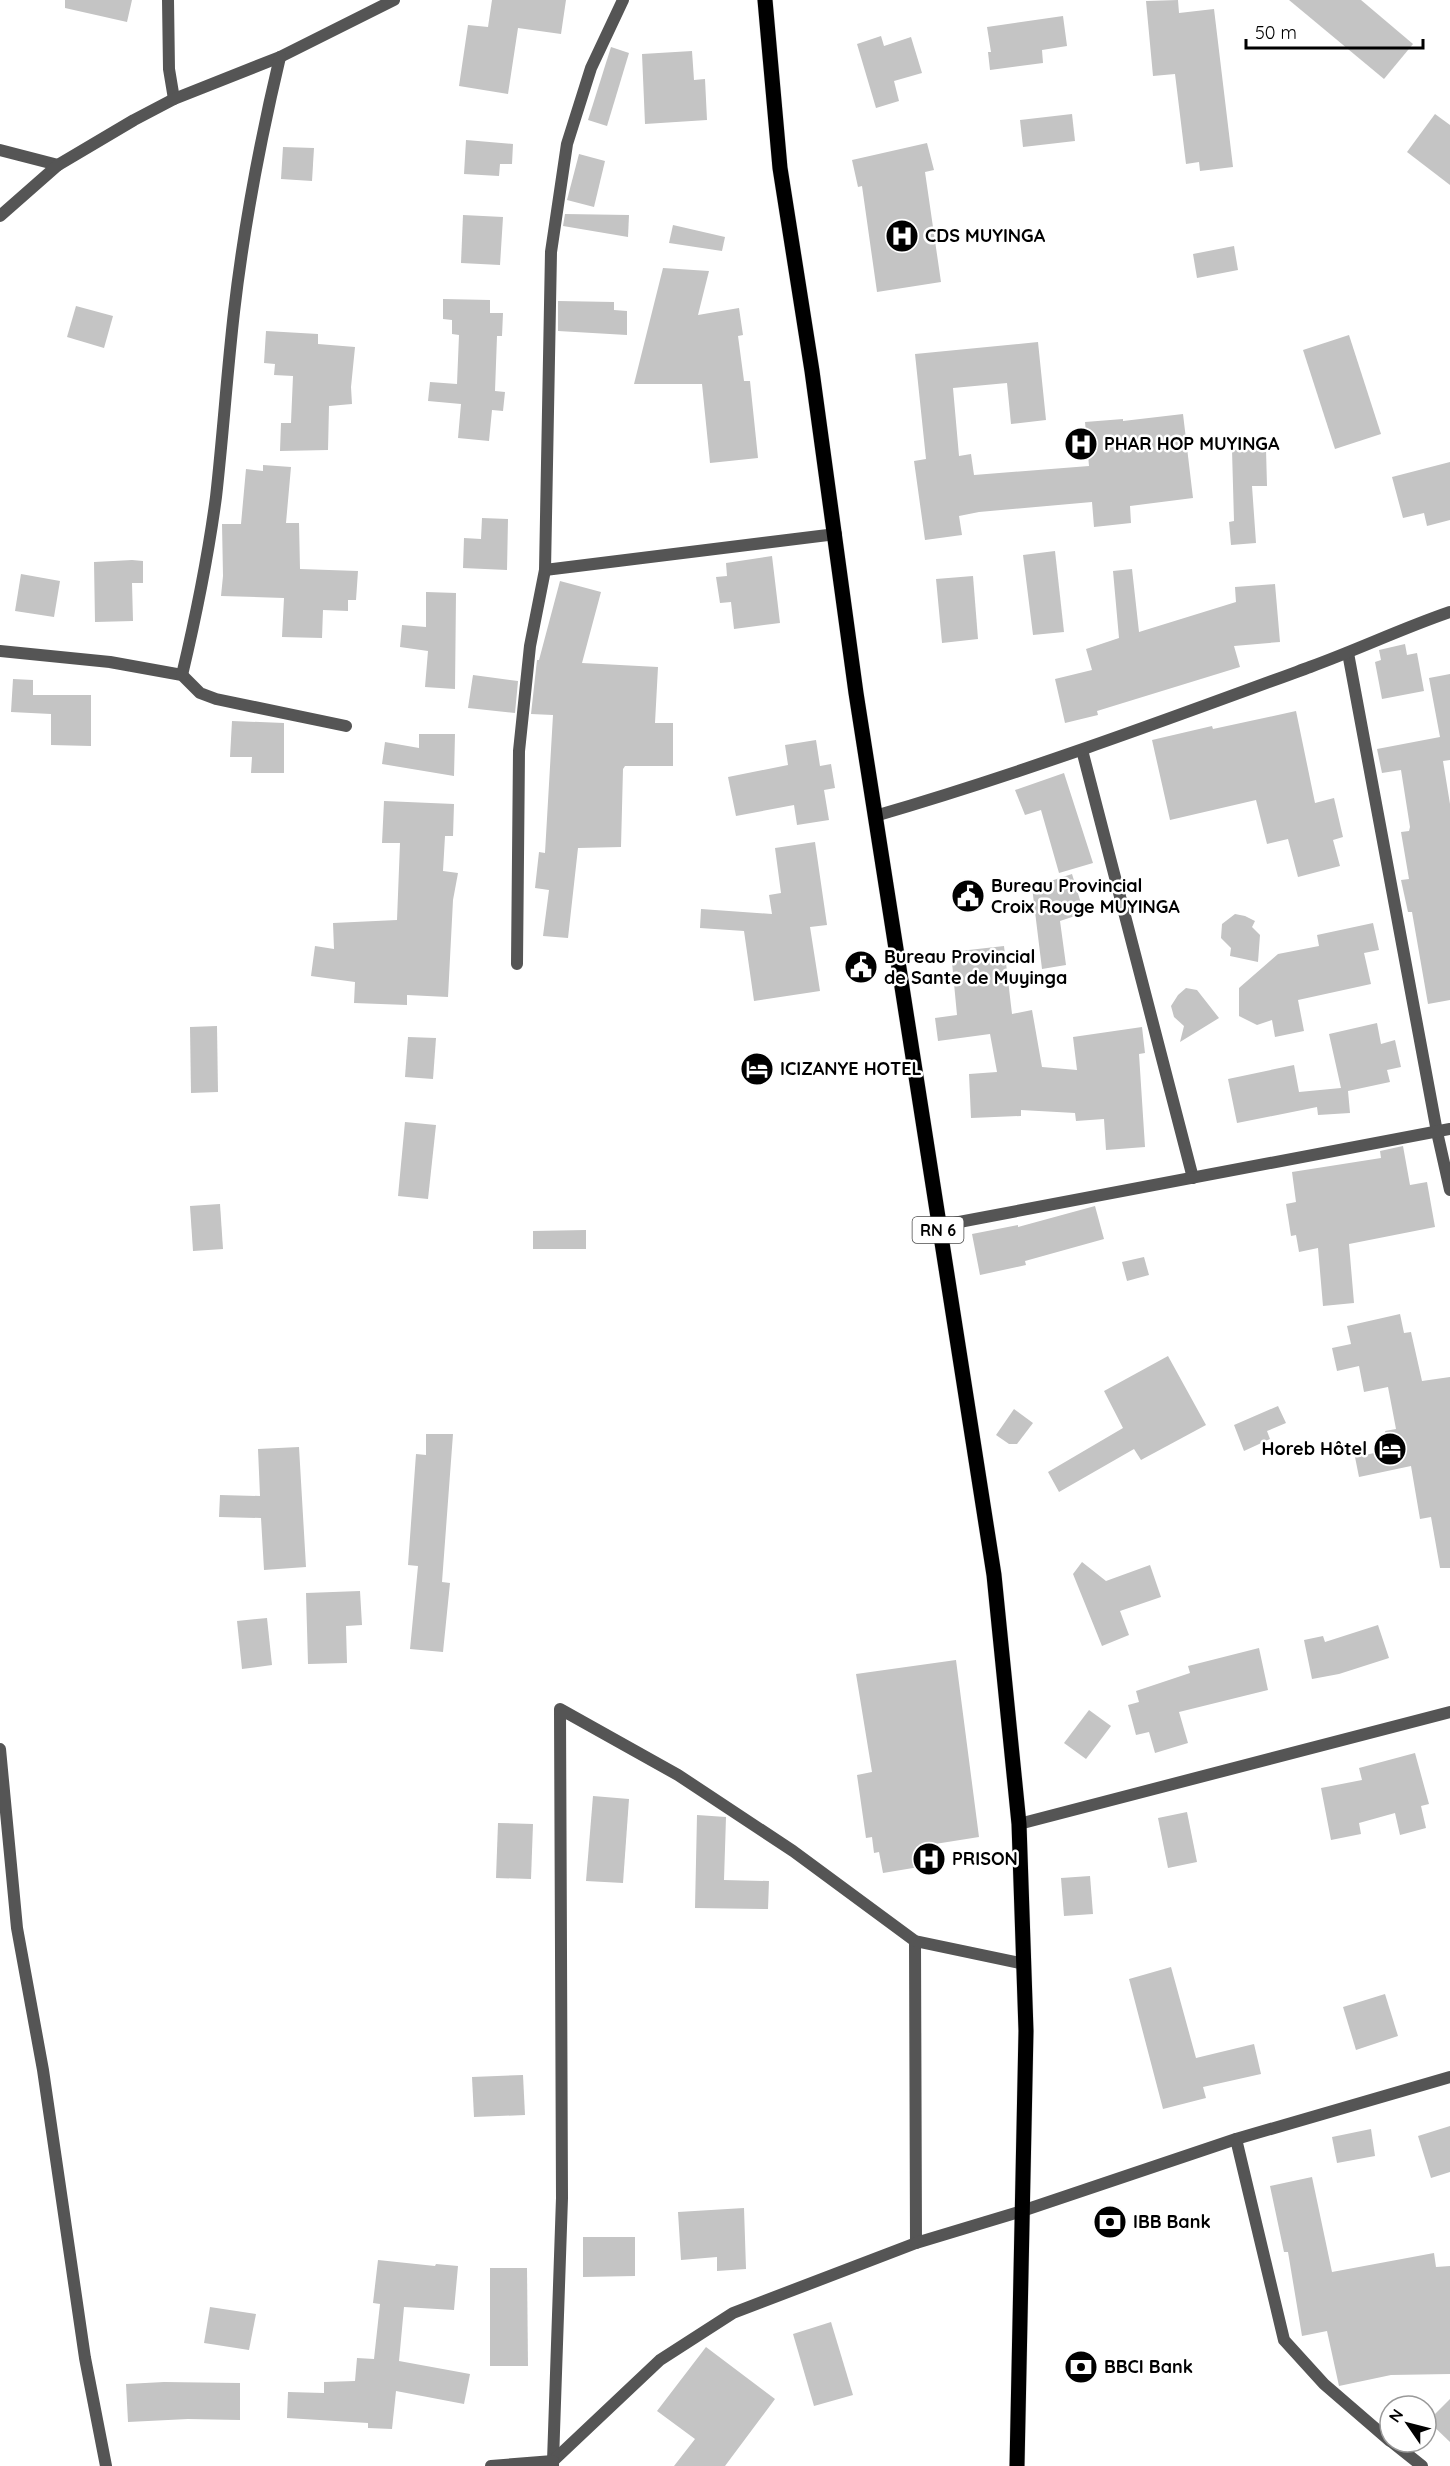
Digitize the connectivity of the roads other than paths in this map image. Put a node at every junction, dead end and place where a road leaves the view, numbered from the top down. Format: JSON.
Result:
{"nodes":[{"id":1,"x":168,"y":0,"type":"edge"},
{"id":2,"x":394,"y":0,"type":"edge"},
{"id":3,"x":623,"y":0,"type":"edge"},
{"id":4,"x":765,"y":0,"type":"edge"},
{"id":5,"x":280,"y":57,"type":"junction"},
{"id":6,"x":174,"y":99,"type":"junction"},
{"id":7,"x":0,"y":150,"type":"edge"},
{"id":8,"x":58,"y":165,"type":"junction"},
{"id":9,"x":0,"y":216,"type":"edge"},
{"id":10,"x":836,"y":534,"type":"junction"},
{"id":11,"x":545,"y":570,"type":"junction"},
{"id":12,"x":1450,"y":612,"type":"edge"},
{"id":13,"x":0,"y":651,"type":"edge"},
{"id":14,"x":1348,"y":653,"type":"junction"},
{"id":15,"x":183,"y":675,"type":"junction"},
{"id":16,"x":346,"y":726,"type":"dead end"},
{"id":17,"x":1082,"y":750,"type":"junction"},
{"id":18,"x":875,"y":816,"type":"junction"},
{"id":19,"x":518,"y":964,"type":"dead end"},
{"id":20,"x":1450,"y":1129,"type":"edge"},
{"id":21,"x":1437,"y":1132,"type":"junction"},
{"id":22,"x":1193,"y":1178,"type":"junction"},
{"id":23,"x":1450,"y":1190,"type":"edge"},
{"id":24,"x":938,"y":1226,"type":"junction"},
{"id":25,"x":1450,"y":1712,"type":"edge"},
{"id":26,"x":0,"y":1749,"type":"edge"},
{"id":27,"x":1019,"y":1824,"type":"junction"},
{"id":28,"x":915,"y":1941,"type":"junction"},
{"id":29,"x":1024,"y":1964,"type":"junction"},
{"id":30,"x":1450,"y":2078,"type":"edge"},
{"id":31,"x":1236,"y":2139,"type":"junction"},
{"id":32,"x":1022,"y":2211,"type":"junction"},
{"id":33,"x":916,"y":2243,"type":"junction"},
{"id":34,"x":1378,"y":2430,"type":"edge"},
{"id":35,"x":1407,"y":2454,"type":"edge"},
{"id":36,"x":553,"y":2463,"type":"edge"},
{"id":37,"x":106,"y":2466,"type":"edge"},
{"id":38,"x":491,"y":2466,"type":"edge"},
{"id":39,"x":1017,"y":2466,"type":"edge"},
{"id":40,"x":1422,"y":2466,"type":"edge"}],
"edges":[{"from":1,"to":6,"type":"street"},
{"from":2,"to":5,"type":"street"},
{"from":3,"to":11,"type":"street"},
{"from":4,"to":10,"type":"main road","number":"RN 6"},
{"from":5,"to":6,"type":"street"},
{"from":5,"to":15,"type":"street"},
{"from":6,"to":8,"type":"street"},
{"from":7,"to":8,"type":"street"},
{"from":8,"to":9,"type":"street"},
{"from":10,"to":11,"type":"street"},
{"from":10,"to":18,"type":"main road","number":"RN 6"},
{"from":11,"to":19,"type":"street"},
{"from":12,"to":14,"type":"street"},
{"from":13,"to":15,"type":"street"},
{"from":14,"to":17,"type":"street"},
{"from":14,"to":21,"type":"street"},
{"from":15,"to":16,"type":"street"},
{"from":17,"to":18,"type":"street"},
{"from":17,"to":22,"type":"street"},
{"from":18,"to":24,"type":"main road","number":"RN 6"},
{"from":20,"to":21,"type":"street"},
{"from":21,"to":22,"type":"street"},
{"from":21,"to":23,"type":"street"},
{"from":22,"to":24,"type":"street"},
{"from":24,"to":27,"type":"main road","number":"RN 6"},
{"from":25,"to":27,"type":"street"},
{"from":26,"to":37,"type":"street"},
{"from":27,"to":29,"type":"main road","number":"RN 6"},
{"from":28,"to":29,"type":"street"},
{"from":28,"to":33,"type":"street"},
{"from":28,"to":36,"type":"street"},
{"from":29,"to":32,"type":"main road","number":"RN 6"},
{"from":30,"to":31,"type":"street"},
{"from":31,"to":32,"type":"street"},
{"from":31,"to":34,"type":"street"},
{"from":32,"to":33,"type":"street"},
{"from":32,"to":39,"type":"main road","number":"RN 6"},
{"from":33,"to":36,"type":"street"},
{"from":35,"to":40,"type":"street"},
{"from":36,"to":38,"type":"street"}]}
